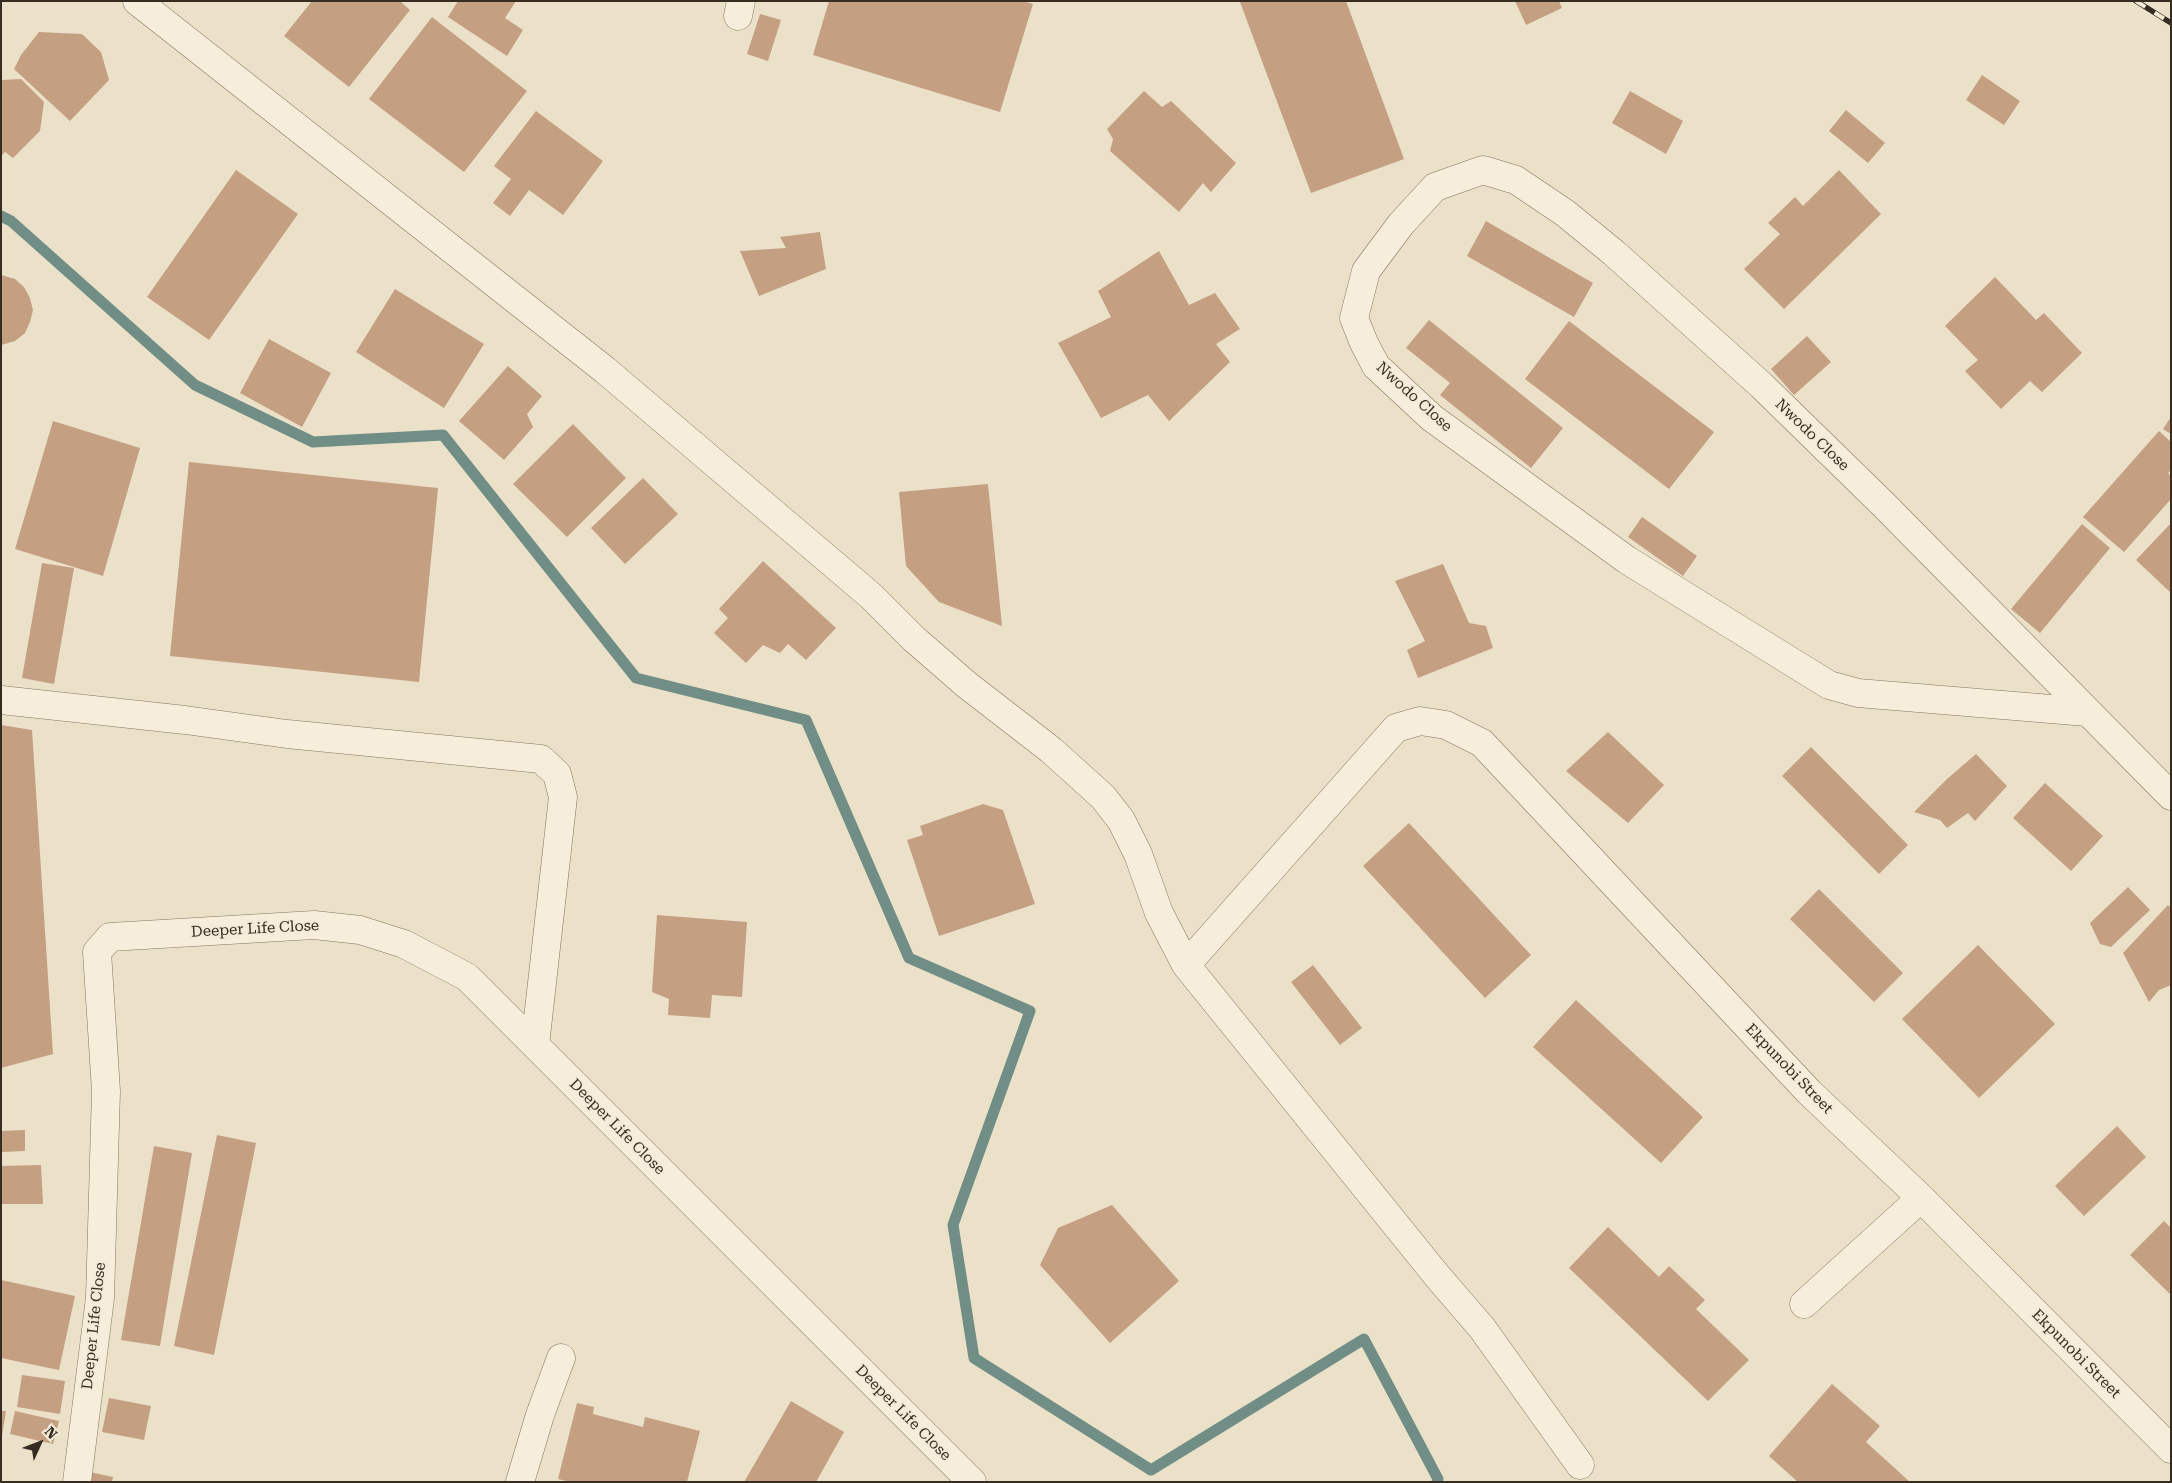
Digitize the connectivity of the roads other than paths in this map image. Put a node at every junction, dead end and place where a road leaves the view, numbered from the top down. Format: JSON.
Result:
{"nodes":[{"id":1,"x":137,"y":1,"type":"edge"},
{"id":2,"x":1,"y":700,"type":"edge"},
{"id":3,"x":2087,"y":712,"type":"junction"},
{"id":4,"x":2171,"y":796,"type":"edge"},
{"id":5,"x":1186,"y":965,"type":"junction"},
{"id":6,"x":535,"y":1045,"type":"junction"},
{"id":7,"x":1921,"y":1198,"type":"junction"},
{"id":8,"x":1804,"y":1304,"type":"dead end"},
{"id":9,"x":561,"y":1358,"type":"dead end"},
{"id":10,"x":2171,"y":1449,"type":"edge"},
{"id":11,"x":1580,"y":1465,"type":"dead end"},
{"id":12,"x":77,"y":1482,"type":"edge"},
{"id":13,"x":520,"y":1482,"type":"edge"},
{"id":14,"x":972,"y":1482,"type":"edge"}],
"edges":[{"from":1,"to":5,"type":"street"},
{"from":2,"to":6,"type":"street"},
{"from":3,"to":3,"type":"street","name":"Nwodo Close"},
{"from":3,"to":4,"type":"street","name":"Nwodo Close"},
{"from":5,"to":7,"type":"street","name":"Ekpunobi Street"},
{"from":5,"to":11,"type":"street"},
{"from":6,"to":12,"type":"street","name":"Deeper Life Close"},
{"from":6,"to":14,"type":"street","name":"Deeper Life Close"},
{"from":7,"to":8,"type":"street"},
{"from":7,"to":10,"type":"street","name":"Ekpunobi Street"},
{"from":9,"to":13,"type":"street"}]}
